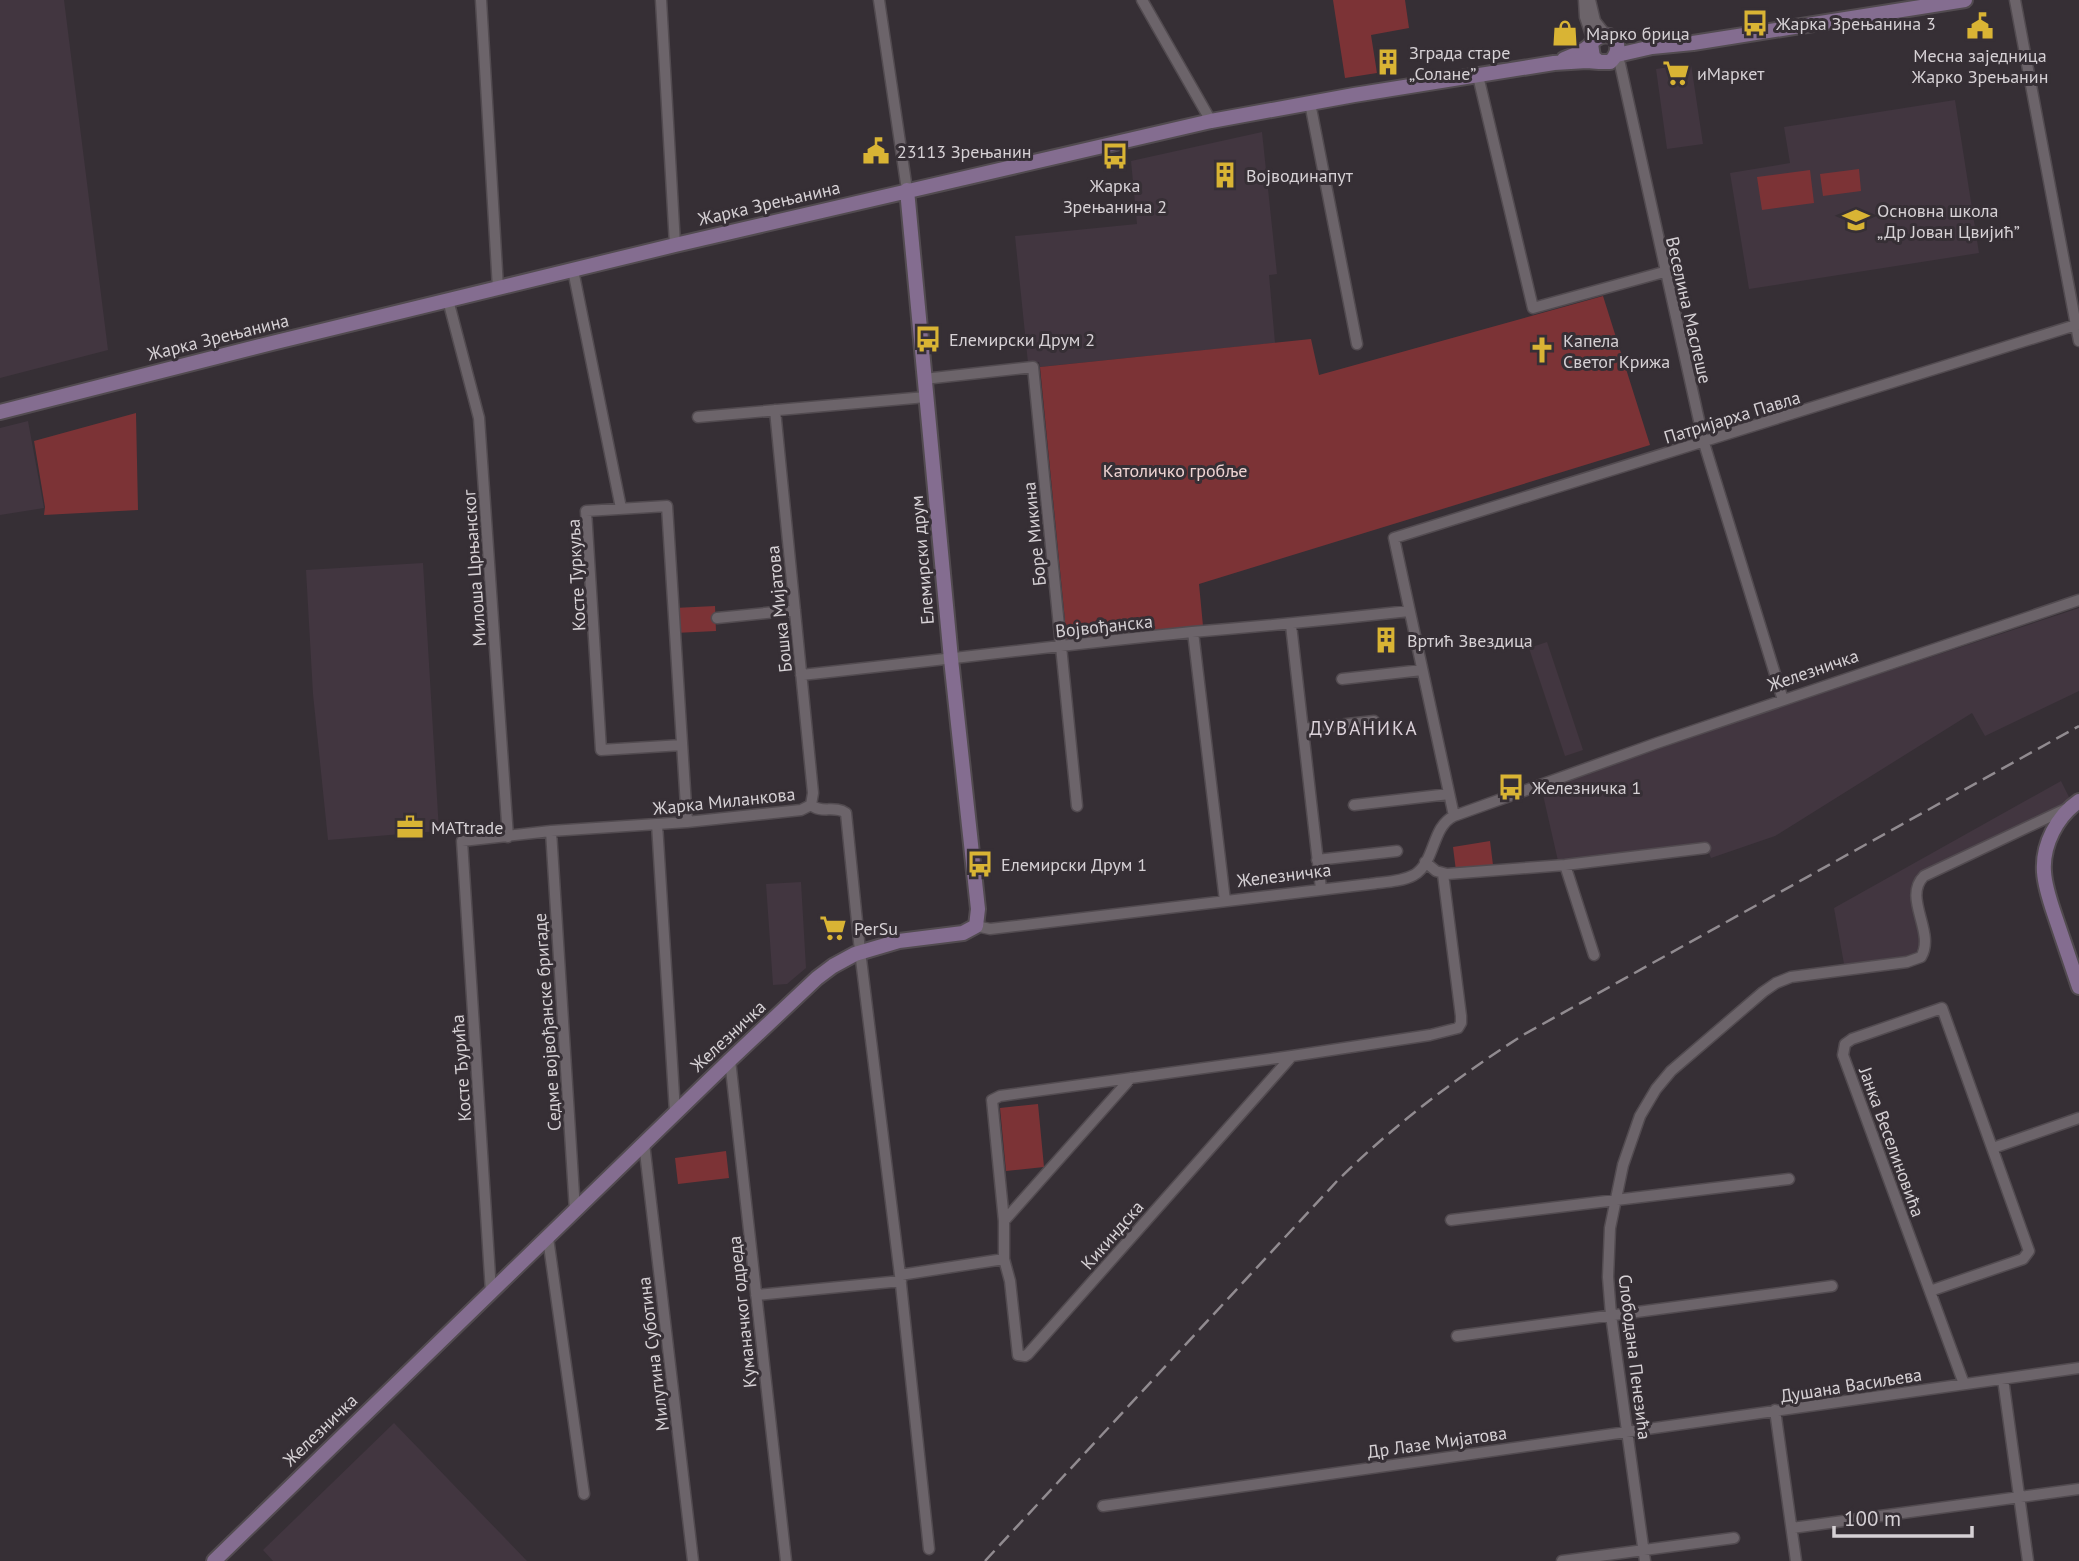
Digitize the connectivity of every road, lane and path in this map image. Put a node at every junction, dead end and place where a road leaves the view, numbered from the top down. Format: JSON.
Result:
{"nodes":[{"id":1,"x":481,"y":0,"type":"edge"},
{"id":2,"x":661,"y":0,"type":"edge"},
{"id":3,"x":879,"y":0,"type":"edge"},
{"id":4,"x":1142,"y":0,"type":"edge"},
{"id":5,"x":1584,"y":0,"type":"edge"},
{"id":6,"x":1590,"y":0,"type":"edge"},
{"id":7,"x":1965,"y":0,"type":"edge"},
{"id":8,"x":2015,"y":0,"type":"edge"},
{"id":9,"x":1601,"y":40,"type":"junction"},
{"id":10,"x":1651,"y":47,"type":"junction"},
{"id":11,"x":1610,"y":59,"type":"junction"},
{"id":12,"x":1554,"y":64,"type":"junction"},
{"id":13,"x":1478,"y":76,"type":"junction"},
{"id":14,"x":1310,"y":103,"type":"junction"},
{"id":15,"x":1211,"y":121,"type":"junction"},
{"id":16,"x":907,"y":190,"type":"junction"},
{"id":17,"x":675,"y":245,"type":"junction"},
{"id":18,"x":573,"y":270,"type":"junction"},
{"id":19,"x":1664,"y":272,"type":"junction"},
{"id":20,"x":498,"y":288,"type":"junction"},
{"id":21,"x":448,"y":300,"type":"junction"},
{"id":22,"x":2077,"y":325,"type":"edge"},
{"id":23,"x":2079,"y":341,"type":"edge"},
{"id":24,"x":1357,"y":344,"type":"dead end"},
{"id":25,"x":924,"y":379,"type":"junction"},
{"id":26,"x":926,"y":397,"type":"junction"},
{"id":27,"x":775,"y":410,"type":"junction"},
{"id":28,"x":0,"y":412,"type":"edge"},
{"id":29,"x":698,"y":418,"type":"dead end"},
{"id":30,"x":1704,"y":443,"type":"junction"},
{"id":31,"x":621,"y":508,"type":"junction"},
{"id":32,"x":2079,"y":600,"type":"edge"},
{"id":33,"x":795,"y":610,"type":"junction"},
{"id":34,"x":1409,"y":611,"type":"junction"},
{"id":35,"x":717,"y":618,"type":"dead end"},
{"id":36,"x":1291,"y":625,"type":"junction"},
{"id":37,"x":1193,"y":632,"type":"junction"},
{"id":38,"x":1060,"y":646,"type":"junction"},
{"id":39,"x":951,"y":659,"type":"junction"},
{"id":40,"x":1422,"y":670,"type":"junction"},
{"id":41,"x":801,"y":675,"type":"junction"},
{"id":42,"x":1342,"y":679,"type":"dead end"},
{"id":43,"x":1783,"y":700,"type":"junction"},
{"id":44,"x":1374,"y":721,"type":"dead end"},
{"id":45,"x":1303,"y":729,"type":"junction"},
{"id":46,"x":682,"y":745,"type":"junction"},
{"id":47,"x":1449,"y":794,"type":"junction"},
{"id":48,"x":2074,"y":804,"type":"edge"},
{"id":49,"x":811,"y":805,"type":"junction"},
{"id":50,"x":1354,"y":805,"type":"dead end"},
{"id":51,"x":1077,"y":806,"type":"dead end"},
{"id":52,"x":1454,"y":816,"type":"junction"},
{"id":53,"x":687,"y":822,"type":"junction"},
{"id":54,"x":657,"y":824,"type":"junction"},
{"id":55,"x":551,"y":831,"type":"junction"},
{"id":56,"x":508,"y":837,"type":"junction"},
{"id":57,"x":463,"y":841,"type":"joint"},
{"id":58,"x":1705,"y":848,"type":"dead end"},
{"id":59,"x":1397,"y":851,"type":"dead end"},
{"id":60,"x":1317,"y":860,"type":"junction"},
{"id":61,"x":1425,"y":862,"type":"junction"},
{"id":62,"x":1564,"y":865,"type":"junction"},
{"id":63,"x":1443,"y":874,"type":"junction"},
{"id":64,"x":1321,"y":890,"type":"junction"},
{"id":65,"x":1226,"y":901,"type":"junction"},
{"id":66,"x":976,"y":926,"type":"junction"},
{"id":67,"x":860,"y":951,"type":"junction"},
{"id":68,"x":1594,"y":955,"type":"dead end"},
{"id":69,"x":2079,"y":987,"type":"edge"},
{"id":70,"x":1292,"y":1056,"type":"junction"},
{"id":71,"x":730,"y":1060,"type":"junction"},
{"id":72,"x":1131,"y":1078,"type":"junction"},
{"id":73,"x":676,"y":1112,"type":"junction"},
{"id":74,"x":2079,"y":1118,"type":"edge"},
{"id":75,"x":644,"y":1143,"type":"junction"},
{"id":76,"x":1993,"y":1148,"type":"junction"},
{"id":77,"x":1789,"y":1179,"type":"dead end"},
{"id":78,"x":1615,"y":1200,"type":"junction"},
{"id":79,"x":575,"y":1211,"type":"junction"},
{"id":80,"x":1451,"y":1220,"type":"dead end"},
{"id":81,"x":1004,"y":1222,"type":"junction"},
{"id":82,"x":548,"y":1238,"type":"junction"},
{"id":83,"x":1004,"y":1259,"type":"junction"},
{"id":84,"x":901,"y":1278,"type":"junction"},
{"id":85,"x":1832,"y":1286,"type":"dead end"},
{"id":86,"x":1930,"y":1291,"type":"junction"},
{"id":87,"x":491,"y":1292,"type":"junction"},
{"id":88,"x":756,"y":1295,"type":"junction"},
{"id":89,"x":1611,"y":1315,"type":"junction"},
{"id":90,"x":1457,"y":1336,"type":"dead end"},
{"id":91,"x":2079,"y":1368,"type":"edge"},
{"id":92,"x":2003,"y":1379,"type":"junction"},
{"id":93,"x":1964,"y":1384,"type":"junction"},
{"id":94,"x":1775,"y":1410,"type":"junction"},
{"id":95,"x":1628,"y":1430,"type":"junction"},
{"id":96,"x":2079,"y":1489,"type":"edge"},
{"id":97,"x":584,"y":1494,"type":"dead end"},
{"id":98,"x":2019,"y":1498,"type":"junction"},
{"id":99,"x":1103,"y":1506,"type":"dead end"},
{"id":100,"x":1792,"y":1528,"type":"junction"},
{"id":101,"x":1734,"y":1538,"type":"dead end"},
{"id":102,"x":929,"y":1549,"type":"dead end"},
{"id":103,"x":1644,"y":1556,"type":"edge"},
{"id":104,"x":214,"y":1561,"type":"edge"},
{"id":105,"x":692,"y":1561,"type":"edge"},
{"id":106,"x":786,"y":1561,"type":"edge"},
{"id":107,"x":1562,"y":1561,"type":"edge"},
{"id":108,"x":1796,"y":1561,"type":"edge"},
{"id":109,"x":2028,"y":1561,"type":"edge"}],
"edges":[{"from":1,"to":20,"type":"street"},
{"from":2,"to":17,"type":"street"},
{"from":3,"to":16,"type":"street"},
{"from":4,"to":15,"type":"street"},
{"from":5,"to":9,"type":"street"},
{"from":6,"to":9,"type":"street"},
{"from":7,"to":10,"type":"main road","name":"Жарка Зрењанина"},
{"from":8,"to":22,"type":"street"},
{"from":9,"to":10,"type":"main road","name":"Жарка Зрењанина"},
{"from":9,"to":11,"type":"main road"},
{"from":9,"to":11,"type":"main road"},
{"from":9,"to":12,"type":"main road","name":"Жарка Зрењанина"},
{"from":10,"to":11,"type":"main road","name":"Жарка Зрењанина"},
{"from":11,"to":12,"type":"main road","name":"Жарка Зрењанина"},
{"from":11,"to":19,"type":"street","name":"Веселина Маслеше"},
{"from":12,"to":13,"type":"main road","name":"Жарка Зрењанина"},
{"from":13,"to":14,"type":"main road","name":"Жарка Зрењанина"},
{"from":13,"to":19,"type":"street"},
{"from":14,"to":15,"type":"main road","name":"Жарка Зрењанина"},
{"from":14,"to":24,"type":"street"},
{"from":15,"to":16,"type":"main road","name":"Жарка Зрењанина"},
{"from":16,"to":17,"type":"main road","name":"Жарка Зрењанина"},
{"from":16,"to":25,"type":"main road","name":"Елемирски друм"},
{"from":17,"to":18,"type":"main road","name":"Жарка Зрењанина"},
{"from":18,"to":20,"type":"main road","name":"Жарка Зрењанина"},
{"from":18,"to":31,"type":"street"},
{"from":19,"to":30,"type":"street","name":"Веселина Маслеше"},
{"from":20,"to":21,"type":"main road","name":"Жарка Зрењанина"},
{"from":21,"to":28,"type":"main road","name":"Жарка Зрењанина"},
{"from":21,"to":56,"type":"street","name":"Милоша Црњанског"},
{"from":22,"to":23,"type":"street"},
{"from":22,"to":30,"type":"street","name":"Патријарха Павла"},
{"from":25,"to":26,"type":"main road","name":"Елемирски друм"},
{"from":25,"to":38,"type":"street","name":"Боре Микина"},
{"from":26,"to":27,"type":"street"},
{"from":26,"to":39,"type":"main road","name":"Елемирски друм"},
{"from":27,"to":29,"type":"street"},
{"from":27,"to":33,"type":"street","name":"Бошка Мијатова"},
{"from":30,"to":34,"type":"street","name":"Патријарха Павла"},
{"from":30,"to":43,"type":"street","name":"Веселина Маслеше"},
{"from":31,"to":46,"type":"street","name":"Косте Туркуља"},
{"from":31,"to":46,"type":"street","name":"Косте Туркуља"},
{"from":32,"to":43,"type":"street","name":"Железничка"},
{"from":33,"to":35,"type":"street"},
{"from":33,"to":41,"type":"street","name":"Бошка Мијатова"},
{"from":34,"to":36,"type":"street","name":"Војвођанска"},
{"from":34,"to":40,"type":"street"},
{"from":36,"to":37,"type":"street","name":"Војвођанска"},
{"from":36,"to":45,"type":"street"},
{"from":37,"to":38,"type":"street","name":"Војвођанска"},
{"from":37,"to":65,"type":"street"},
{"from":38,"to":39,"type":"street","name":"Војвођанска"},
{"from":38,"to":51,"type":"street","name":"Боре Микина"},
{"from":39,"to":41,"type":"street","name":"Војвођанска"},
{"from":39,"to":66,"type":"main road","name":"Елемирски друм"},
{"from":40,"to":42,"type":"street"},
{"from":40,"to":47,"type":"street"},
{"from":41,"to":49,"type":"street","name":"Бошка Мијатова"},
{"from":43,"to":52,"type":"street","name":"Железничка"},
{"from":44,"to":45,"type":"street"},
{"from":45,"to":60,"type":"street"},
{"from":46,"to":53,"type":"street","name":"Косте Туркуља"},
{"from":47,"to":50,"type":"street"},
{"from":47,"to":52,"type":"street"},
{"from":48,"to":69,"type":"main road"},
{"from":48,"to":78,"type":"street","name":"Слободана Пенезића"},
{"from":49,"to":53,"type":"street","name":"Жарка Миланкова"},
{"from":49,"to":67,"type":"street","name":"Жарка Миланкова"},
{"from":52,"to":61,"type":"street"},
{"from":53,"to":54,"type":"street","name":"Жарка Миланкова"},
{"from":54,"to":55,"type":"street","name":"Жарка Миланкова"},
{"from":54,"to":73,"type":"street"},
{"from":55,"to":56,"type":"street","name":"Жарка Миланкова"},
{"from":55,"to":79,"type":"street","name":"Седме војвођанске бригаде"},
{"from":56,"to":57,"type":"street","name":"Жарка Миланкова"},
{"from":57,"to":87,"type":"street","name":"Косте Ђурића"},
{"from":58,"to":62,"type":"street"},
{"from":59,"to":60,"type":"street"},
{"from":60,"to":64,"type":"street"},
{"from":61,"to":63,"type":"street"},
{"from":61,"to":64,"type":"street","name":"Железничка"},
{"from":62,"to":63,"type":"street"},
{"from":62,"to":68,"type":"street"},
{"from":63,"to":70,"type":"street"},
{"from":64,"to":65,"type":"street","name":"Железничка"},
{"from":65,"to":66,"type":"street","name":"Железничка"},
{"from":66,"to":67,"type":"main road","name":"Железничка"},
{"from":67,"to":71,"type":"main road","name":"Железничка"},
{"from":67,"to":84,"type":"street"},
{"from":70,"to":72,"type":"street"},
{"from":70,"to":83,"type":"street","name":"Кикиндска"},
{"from":71,"to":73,"type":"main road","name":"Железничка"},
{"from":71,"to":88,"type":"street","name":"Куманачког одреда"},
{"from":72,"to":81,"type":"street"},
{"from":72,"to":81,"type":"street"},
{"from":73,"to":75,"type":"main road","name":"Железничка"},
{"from":74,"to":76,"type":"street"},
{"from":75,"to":79,"type":"main road","name":"Железничка"},
{"from":75,"to":105,"type":"street","name":"Милутина Суботина"},
{"from":76,"to":86,"type":"street","name":"Јанка Веселиновића"},
{"from":76,"to":86,"type":"street","name":"Јанка Веселиновића"},
{"from":77,"to":78,"type":"street"},
{"from":78,"to":80,"type":"street"},
{"from":78,"to":89,"type":"street","name":"Слободана Пенезића"},
{"from":79,"to":82,"type":"main road","name":"Железничка"},
{"from":81,"to":83,"type":"street"},
{"from":82,"to":87,"type":"main road","name":"Железничка"},
{"from":82,"to":97,"type":"street"},
{"from":83,"to":84,"type":"street"},
{"from":84,"to":88,"type":"street"},
{"from":84,"to":102,"type":"street"},
{"from":85,"to":89,"type":"street"},
{"from":86,"to":93,"type":"street","name":"Јанка Веселиновића"},
{"from":87,"to":104,"type":"main road","name":"Железничка"},
{"from":88,"to":106,"type":"street","name":"Куманачког одреда"},
{"from":89,"to":90,"type":"street"},
{"from":89,"to":95,"type":"street","name":"Слободана Пенезића"},
{"from":91,"to":92,"type":"street","name":"Душана Васиљева"},
{"from":92,"to":93,"type":"street","name":"Душана Васиљева"},
{"from":92,"to":98,"type":"street"},
{"from":93,"to":94,"type":"street","name":"Душана Васиљева"},
{"from":94,"to":95,"type":"street","name":"Др Лазе Мијатова"},
{"from":94,"to":100,"type":"street","name":"Душана Васиљева"},
{"from":95,"to":99,"type":"street","name":"Др Лазе Мијатова"},
{"from":95,"to":103,"type":"street","name":"Слободана Пенезића"},
{"from":96,"to":98,"type":"street"},
{"from":98,"to":100,"type":"street"},
{"from":98,"to":109,"type":"street"},
{"from":100,"to":108,"type":"street","name":"Душана Васиљева"},
{"from":101,"to":103,"type":"street"},
{"from":103,"to":107,"type":"street"}]}
